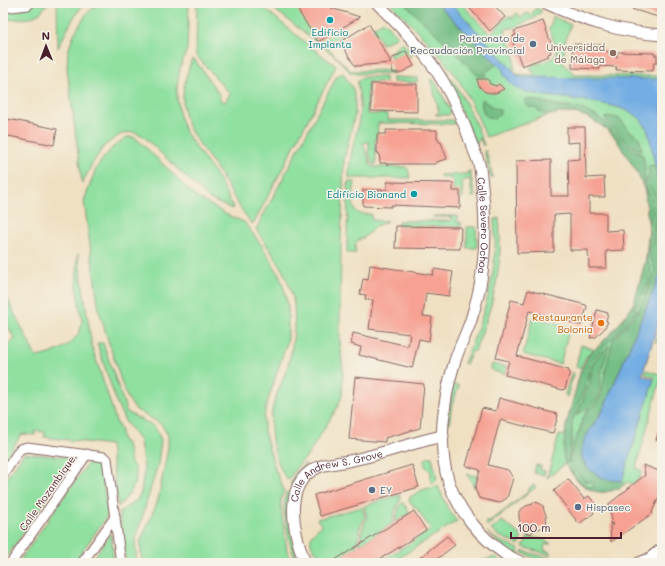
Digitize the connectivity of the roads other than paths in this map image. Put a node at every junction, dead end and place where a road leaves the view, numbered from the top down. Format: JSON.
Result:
{"nodes":[{"id":1,"x":30,"y":3,"type":"edge"},
{"id":2,"x":377,"y":3,"type":"edge"},
{"id":3,"x":546,"y":3,"type":"edge"},
{"id":4,"x":3,"y":8,"type":"edge"},
{"id":5,"x":662,"y":35,"type":"edge"},
{"id":6,"x":443,"y":436,"type":"junction"},
{"id":7,"x":87,"y":454,"type":"junction"},
{"id":8,"x":6,"y":467,"type":"edge"},
{"id":9,"x":3,"y":475,"type":"edge"},
{"id":10,"x":115,"y":517,"type":"junction"},
{"id":11,"x":662,"y":549,"type":"edge"},
{"id":12,"x":11,"y":563,"type":"edge"},
{"id":13,"x":82,"y":563,"type":"edge"},
{"id":14,"x":121,"y":563,"type":"edge"},
{"id":15,"x":304,"y":563,"type":"edge"},
{"id":16,"x":522,"y":563,"type":"edge"},
{"id":17,"x":639,"y":563,"type":"edge"}],
"edges":[{"from":1,"to":4,"type":"street"},
{"from":2,"to":6,"type":"street","name":"Calle Severo Ochoa"},
{"from":3,"to":5,"type":"street"},
{"from":6,"to":15,"type":"street","name":"Calle Andrew S. Grove"},
{"from":6,"to":16,"type":"street","name":"Calle Severo Ochoa"},
{"from":7,"to":8,"type":"street"},
{"from":7,"to":10,"type":"street"},
{"from":7,"to":12,"type":"street","name":"Calle Mozambique"},
{"from":8,"to":9,"type":"street"},
{"from":10,"to":13,"type":"street"},
{"from":10,"to":14,"type":"street"},
{"from":11,"to":17,"type":"street"}]}
